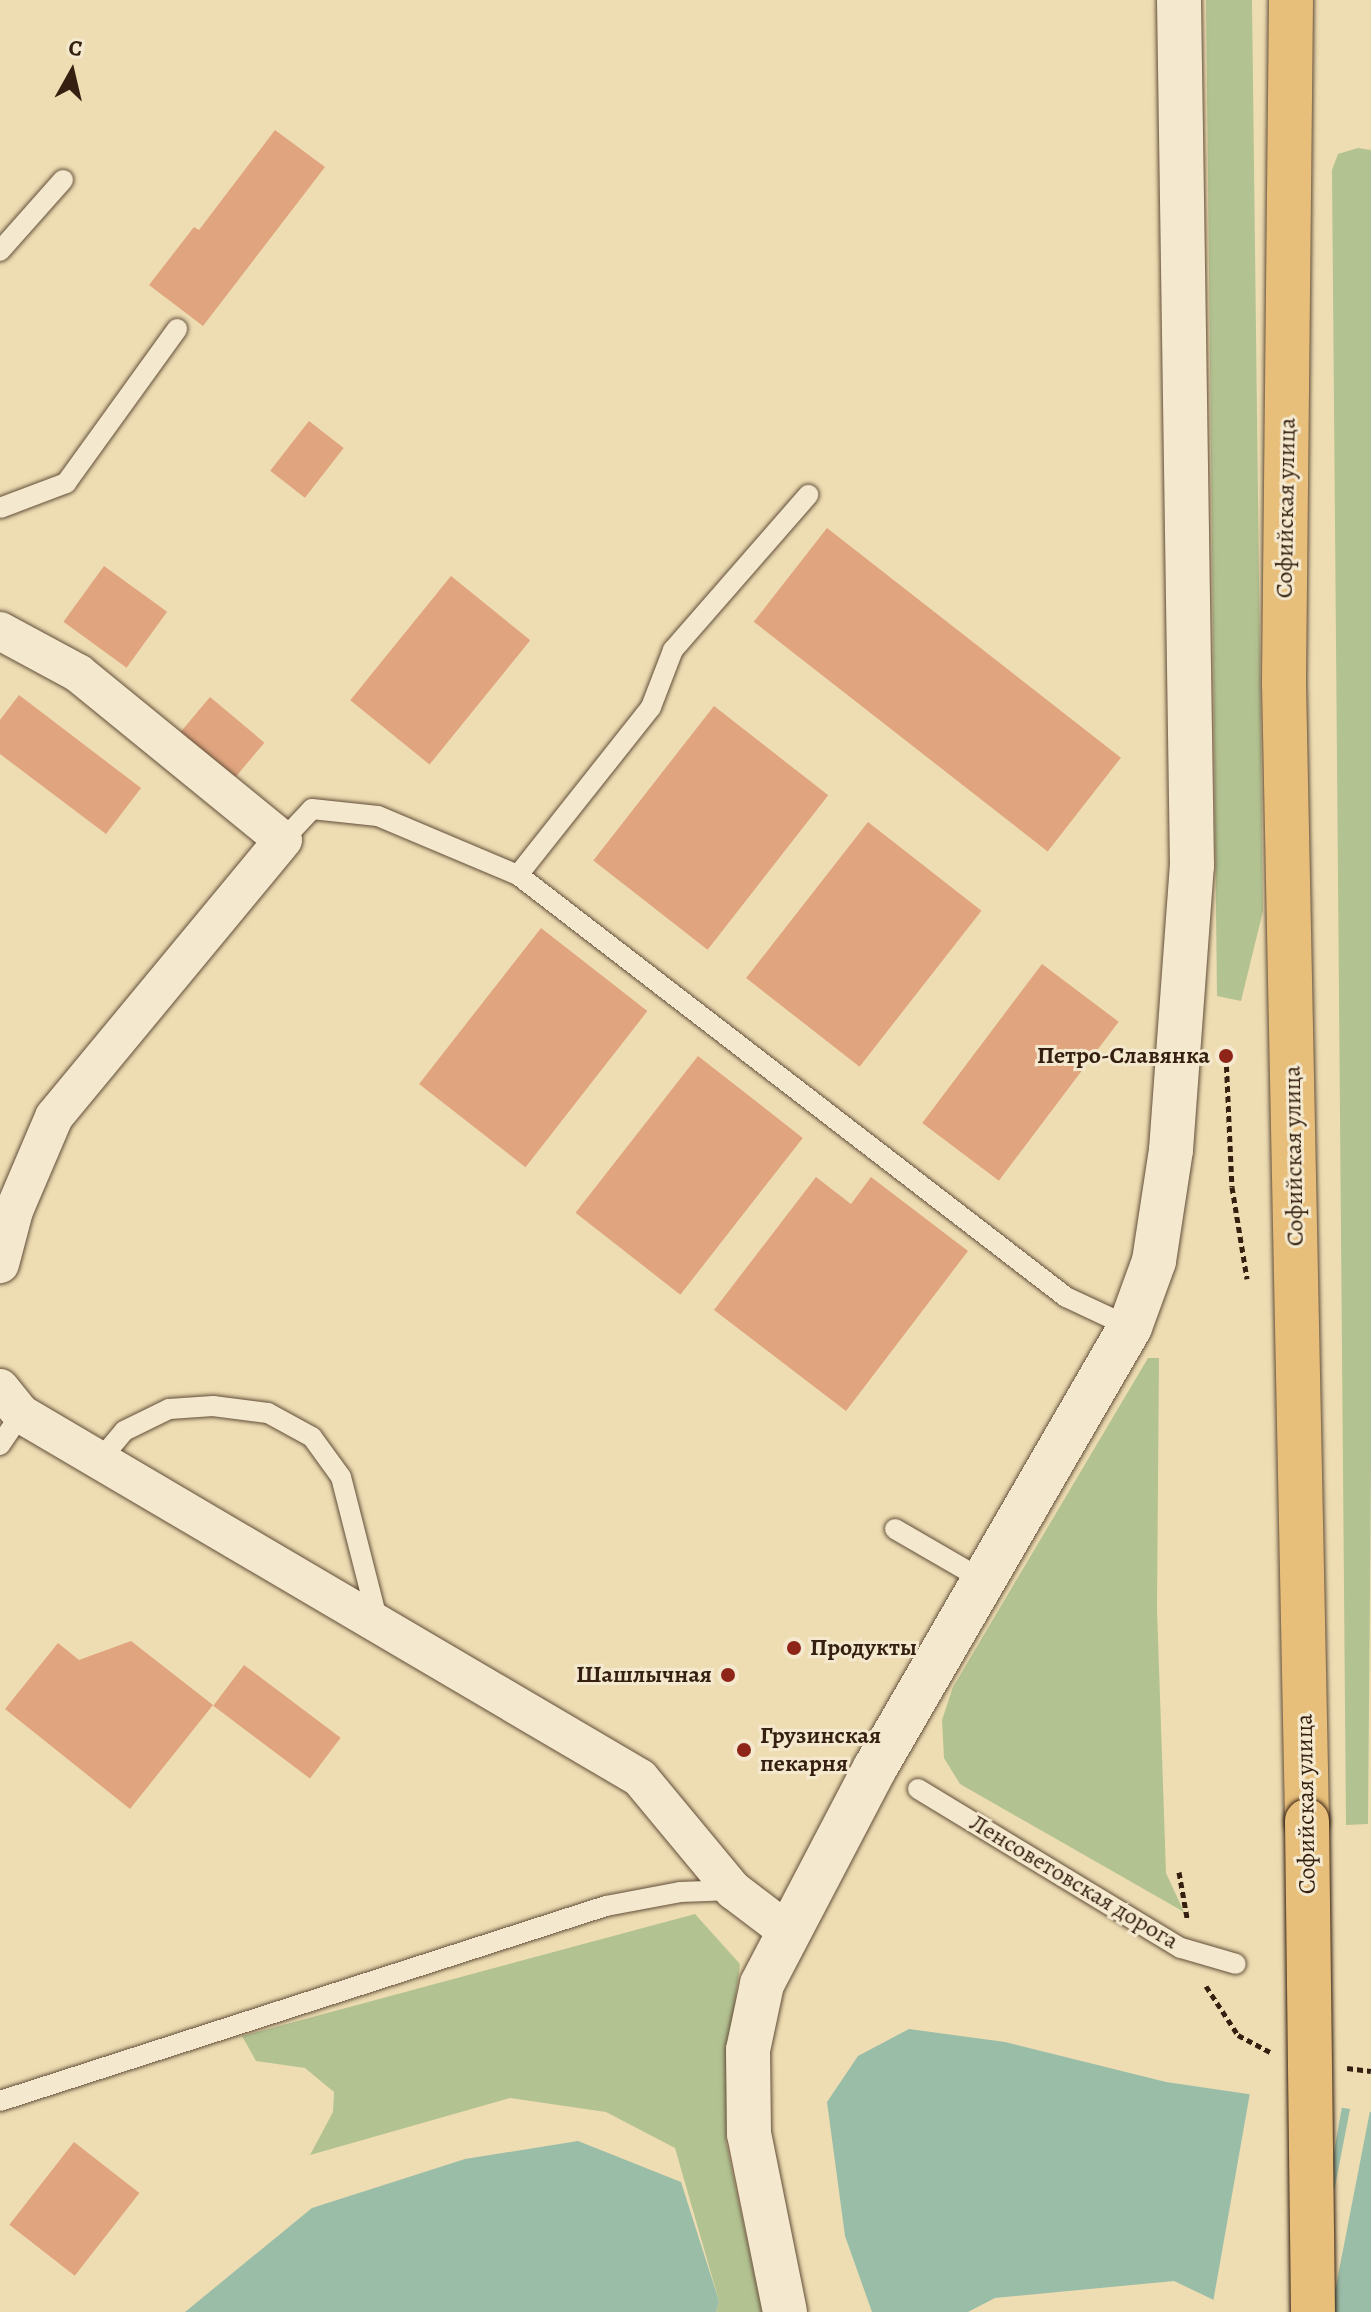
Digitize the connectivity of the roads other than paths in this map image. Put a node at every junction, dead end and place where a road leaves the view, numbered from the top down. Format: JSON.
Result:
{"nodes":[{"id":1,"x":1179,"y":0,"type":"edge"},
{"id":2,"x":1291,"y":0,"type":"edge"},
{"id":3,"x":63,"y":180,"type":"dead end"},
{"id":4,"x":0,"y":251,"type":"edge"},
{"id":5,"x":177,"y":329,"type":"dead end"},
{"id":6,"x":808,"y":495,"type":"dead end"},
{"id":7,"x":0,"y":508,"type":"edge"},
{"id":8,"x":0,"y":631,"type":"edge"},
{"id":9,"x":283,"y":840,"type":"junction"},
{"id":10,"x":518,"y":875,"type":"junction"},
{"id":11,"x":0,"y":1264,"type":"edge"},
{"id":12,"x":1130,"y":1327,"type":"junction"},
{"id":13,"x":10,"y":1401,"type":"edge"},
{"id":14,"x":0,"y":1445,"type":"edge"},
{"id":15,"x":99,"y":1461,"type":"junction"},
{"id":16,"x":895,"y":1529,"type":"dead end"},
{"id":17,"x":983,"y":1580,"type":"junction"},
{"id":18,"x":378,"y":1622,"type":"junction"},
{"id":19,"x":918,"y":1789,"type":"dead end"},
{"id":20,"x":733,"y":1890,"type":"junction"},
{"id":21,"x":787,"y":1931,"type":"junction"},
{"id":22,"x":1236,"y":1964,"type":"dead end"},
{"id":23,"x":0,"y":2101,"type":"edge"},
{"id":24,"x":785,"y":2312,"type":"edge"},
{"id":25,"x":1313,"y":2312,"type":"edge"}],
"edges":[{"from":1,"to":12,"type":"street"},
{"from":2,"to":25,"type":"main road","name":"Софийская улица","bridge":true},
{"from":3,"to":4,"type":"lane"},
{"from":5,"to":7,"type":"lane"},
{"from":6,"to":10,"type":"lane"},
{"from":8,"to":9,"type":"street"},
{"from":9,"to":10,"type":"lane"},
{"from":9,"to":11,"type":"street"},
{"from":10,"to":12,"type":"lane"},
{"from":12,"to":17,"type":"street"},
{"from":13,"to":14,"type":"lane"},
{"from":13,"to":15,"type":"street"},
{"from":15,"to":18,"type":"street"},
{"from":15,"to":18,"type":"lane"},
{"from":16,"to":17,"type":"lane"},
{"from":17,"to":21,"type":"street"},
{"from":18,"to":20,"type":"street"},
{"from":19,"to":22,"type":"lane","name":"Ленсоветовская дорога"},
{"from":20,"to":21,"type":"street"},
{"from":20,"to":23,"type":"lane"},
{"from":21,"to":24,"type":"street"}]}
